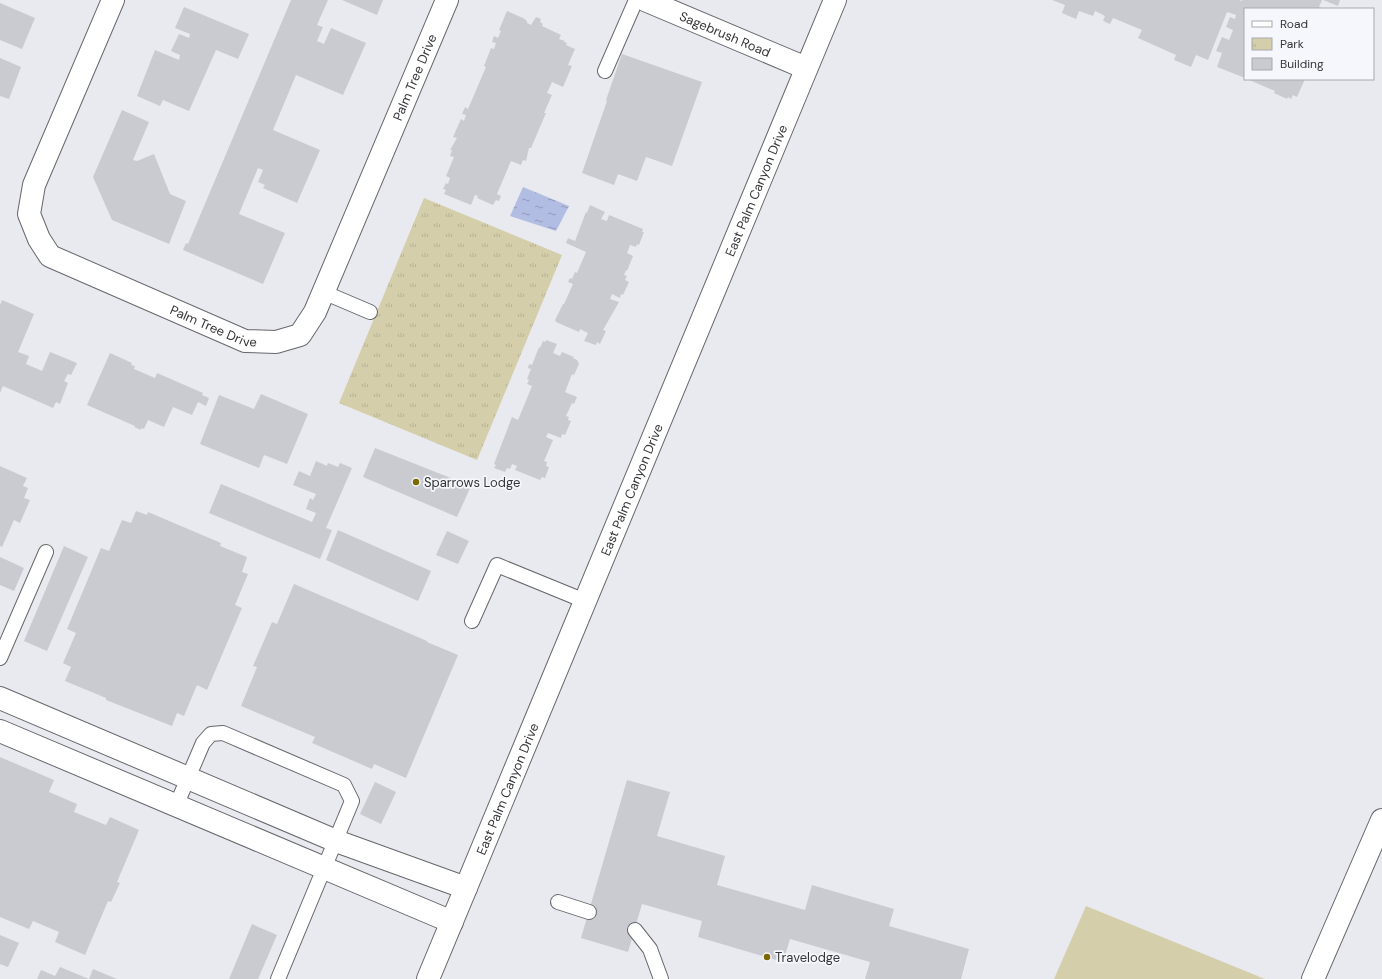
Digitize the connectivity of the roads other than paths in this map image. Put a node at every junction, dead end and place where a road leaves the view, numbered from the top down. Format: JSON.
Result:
{"nodes":[{"id":1,"x":113,"y":0,"type":"edge"},
{"id":2,"x":447,"y":0,"type":"edge"},
{"id":3,"x":636,"y":0,"type":"edge"},
{"id":4,"x":645,"y":0,"type":"edge"},
{"id":5,"x":835,"y":0,"type":"edge"},
{"id":6,"x":806,"y":68,"type":"junction"},
{"id":7,"x":606,"y":71,"type":"dead end"},
{"id":8,"x":323,"y":292,"type":"junction"},
{"id":9,"x":370,"y":312,"type":"dead end"},
{"id":10,"x":46,"y":552,"type":"dead end"},
{"id":11,"x":585,"y":601,"type":"junction"},
{"id":12,"x":472,"y":621,"type":"dead end"},
{"id":13,"x":0,"y":658,"type":"edge"},
{"id":14,"x":0,"y":698,"type":"edge"},
{"id":15,"x":0,"y":732,"type":"edge"},
{"id":16,"x":188,"y":778,"type":"junction"},
{"id":17,"x":176,"y":806,"type":"junction"},
{"id":18,"x":1382,"y":820,"type":"edge"},
{"id":19,"x":336,"y":841,"type":"junction"},
{"id":20,"x":324,"y":868,"type":"junction"},
{"id":21,"x":466,"y":888,"type":"junction"},
{"id":22,"x":558,"y":902,"type":"dead end"},
{"id":23,"x":589,"y":912,"type":"dead end"},
{"id":24,"x":452,"y":922,"type":"junction"},
{"id":25,"x":635,"y":930,"type":"dead end"},
{"id":26,"x":278,"y":979,"type":"edge"},
{"id":27,"x":428,"y":979,"type":"edge"},
{"id":28,"x":661,"y":979,"type":"edge"},
{"id":29,"x":1313,"y":979,"type":"edge"}],
"edges":[{"from":1,"to":8,"type":"street","name":"Palm Tree Drive"},
{"from":2,"to":8,"type":"street","name":"Palm Tree Drive"},
{"from":3,"to":7,"type":"lane"},
{"from":4,"to":6,"type":"street","name":"Sagebrush Road"},
{"from":5,"to":6,"type":"street","name":"East Palm Canyon Drive"},
{"from":6,"to":11,"type":"street","name":"East Palm Canyon Drive"},
{"from":8,"to":9,"type":"lane"},
{"from":10,"to":13,"type":"lane"},
{"from":11,"to":12,"type":"lane"},
{"from":11,"to":21,"type":"street","name":"East Palm Canyon Drive"},
{"from":14,"to":16,"type":"street"},
{"from":15,"to":17,"type":"street"},
{"from":16,"to":17,"type":"lane"},
{"from":16,"to":19,"type":"street"},
{"from":16,"to":19,"type":"lane"},
{"from":17,"to":20,"type":"street"},
{"from":18,"to":29,"type":"street"},
{"from":19,"to":20,"type":"lane"},
{"from":19,"to":21,"type":"street"},
{"from":20,"to":24,"type":"street"},
{"from":20,"to":26,"type":"lane"},
{"from":21,"to":24,"type":"street","name":"East Palm Canyon Drive"},
{"from":22,"to":23,"type":"lane"},
{"from":24,"to":27,"type":"street","name":"East Palm Canyon Drive"},
{"from":25,"to":28,"type":"lane"}]}
